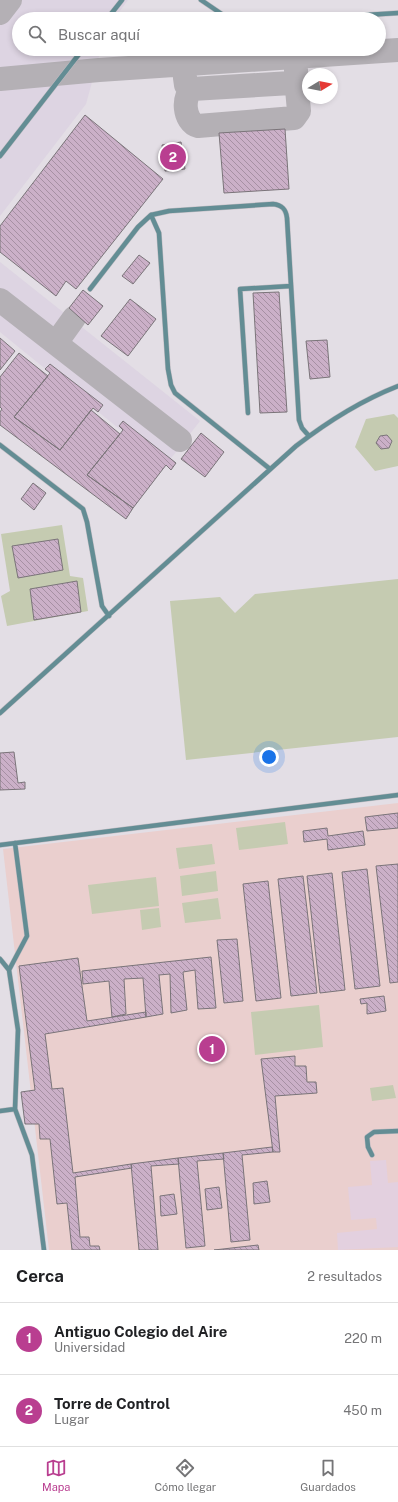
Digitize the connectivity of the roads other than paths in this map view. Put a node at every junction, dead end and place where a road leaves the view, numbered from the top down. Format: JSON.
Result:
{"nodes":[{"id":1,"x":122,"y":0,"type":"edge"},
{"id":2,"x":200,"y":0,"type":"edge"},
{"id":3,"x":113,"y":12,"type":"edge"},
{"id":4,"x":218,"y":12,"type":"edge"},
{"id":5,"x":398,"y":13,"type":"edge"},
{"id":6,"x":386,"y":14,"type":"edge"},
{"id":7,"x":78,"y":56,"type":"edge"},
{"id":8,"x":0,"y":156,"type":"edge"},
{"id":9,"x":151,"y":215,"type":"junction"},
{"id":10,"x":291,"y":286,"type":"junction"},
{"id":11,"x":90,"y":289,"type":"dead end"},
{"id":12,"x":398,"y":386,"type":"edge"},
{"id":13,"x":248,"y":414,"type":"dead end"},
{"id":14,"x":309,"y":436,"type":"junction"},
{"id":15,"x":0,"y":445,"type":"edge"},
{"id":16,"x":270,"y":469,"type":"junction"},
{"id":17,"x":109,"y":616,"type":"junction"},
{"id":18,"x":6,"y":709,"type":"junction"},
{"id":19,"x":0,"y":710,"type":"edge"},
{"id":20,"x":0,"y":713,"type":"edge"},
{"id":21,"x":398,"y":795,"type":"edge"},
{"id":22,"x":15,"y":844,"type":"junction"},
{"id":23,"x":0,"y":845,"type":"edge"},
{"id":24,"x":0,"y":959,"type":"edge"},
{"id":25,"x":9,"y":970,"type":"junction"},
{"id":26,"x":15,"y":1109,"type":"junction"},
{"id":27,"x":0,"y":1111,"type":"edge"},
{"id":28,"x":398,"y":1131,"type":"edge"},
{"id":29,"x":372,"y":1155,"type":"dead end"},
{"id":30,"x":44,"y":1250,"type":"edge"}],
"edges":[{"from":1,"to":3,"type":"lane"},
{"from":2,"to":4,"type":"lane"},
{"from":5,"to":6,"type":"lane"},
{"from":7,"to":8,"type":"lane"},
{"from":9,"to":10,"type":"lane"},
{"from":9,"to":11,"type":"lane"},
{"from":9,"to":16,"type":"lane"},
{"from":10,"to":13,"type":"lane"},
{"from":10,"to":14,"type":"lane"},
{"from":12,"to":14,"type":"lane"},
{"from":14,"to":16,"type":"lane"},
{"from":15,"to":17,"type":"lane"},
{"from":16,"to":17,"type":"lane"},
{"from":17,"to":18,"type":"lane"},
{"from":18,"to":19,"type":"lane"},
{"from":18,"to":20,"type":"lane"},
{"from":21,"to":22,"type":"lane"},
{"from":22,"to":23,"type":"lane"},
{"from":22,"to":25,"type":"lane"},
{"from":24,"to":25,"type":"lane"},
{"from":25,"to":26,"type":"lane"},
{"from":26,"to":27,"type":"lane"},
{"from":26,"to":30,"type":"lane"},
{"from":28,"to":29,"type":"lane"}]}
